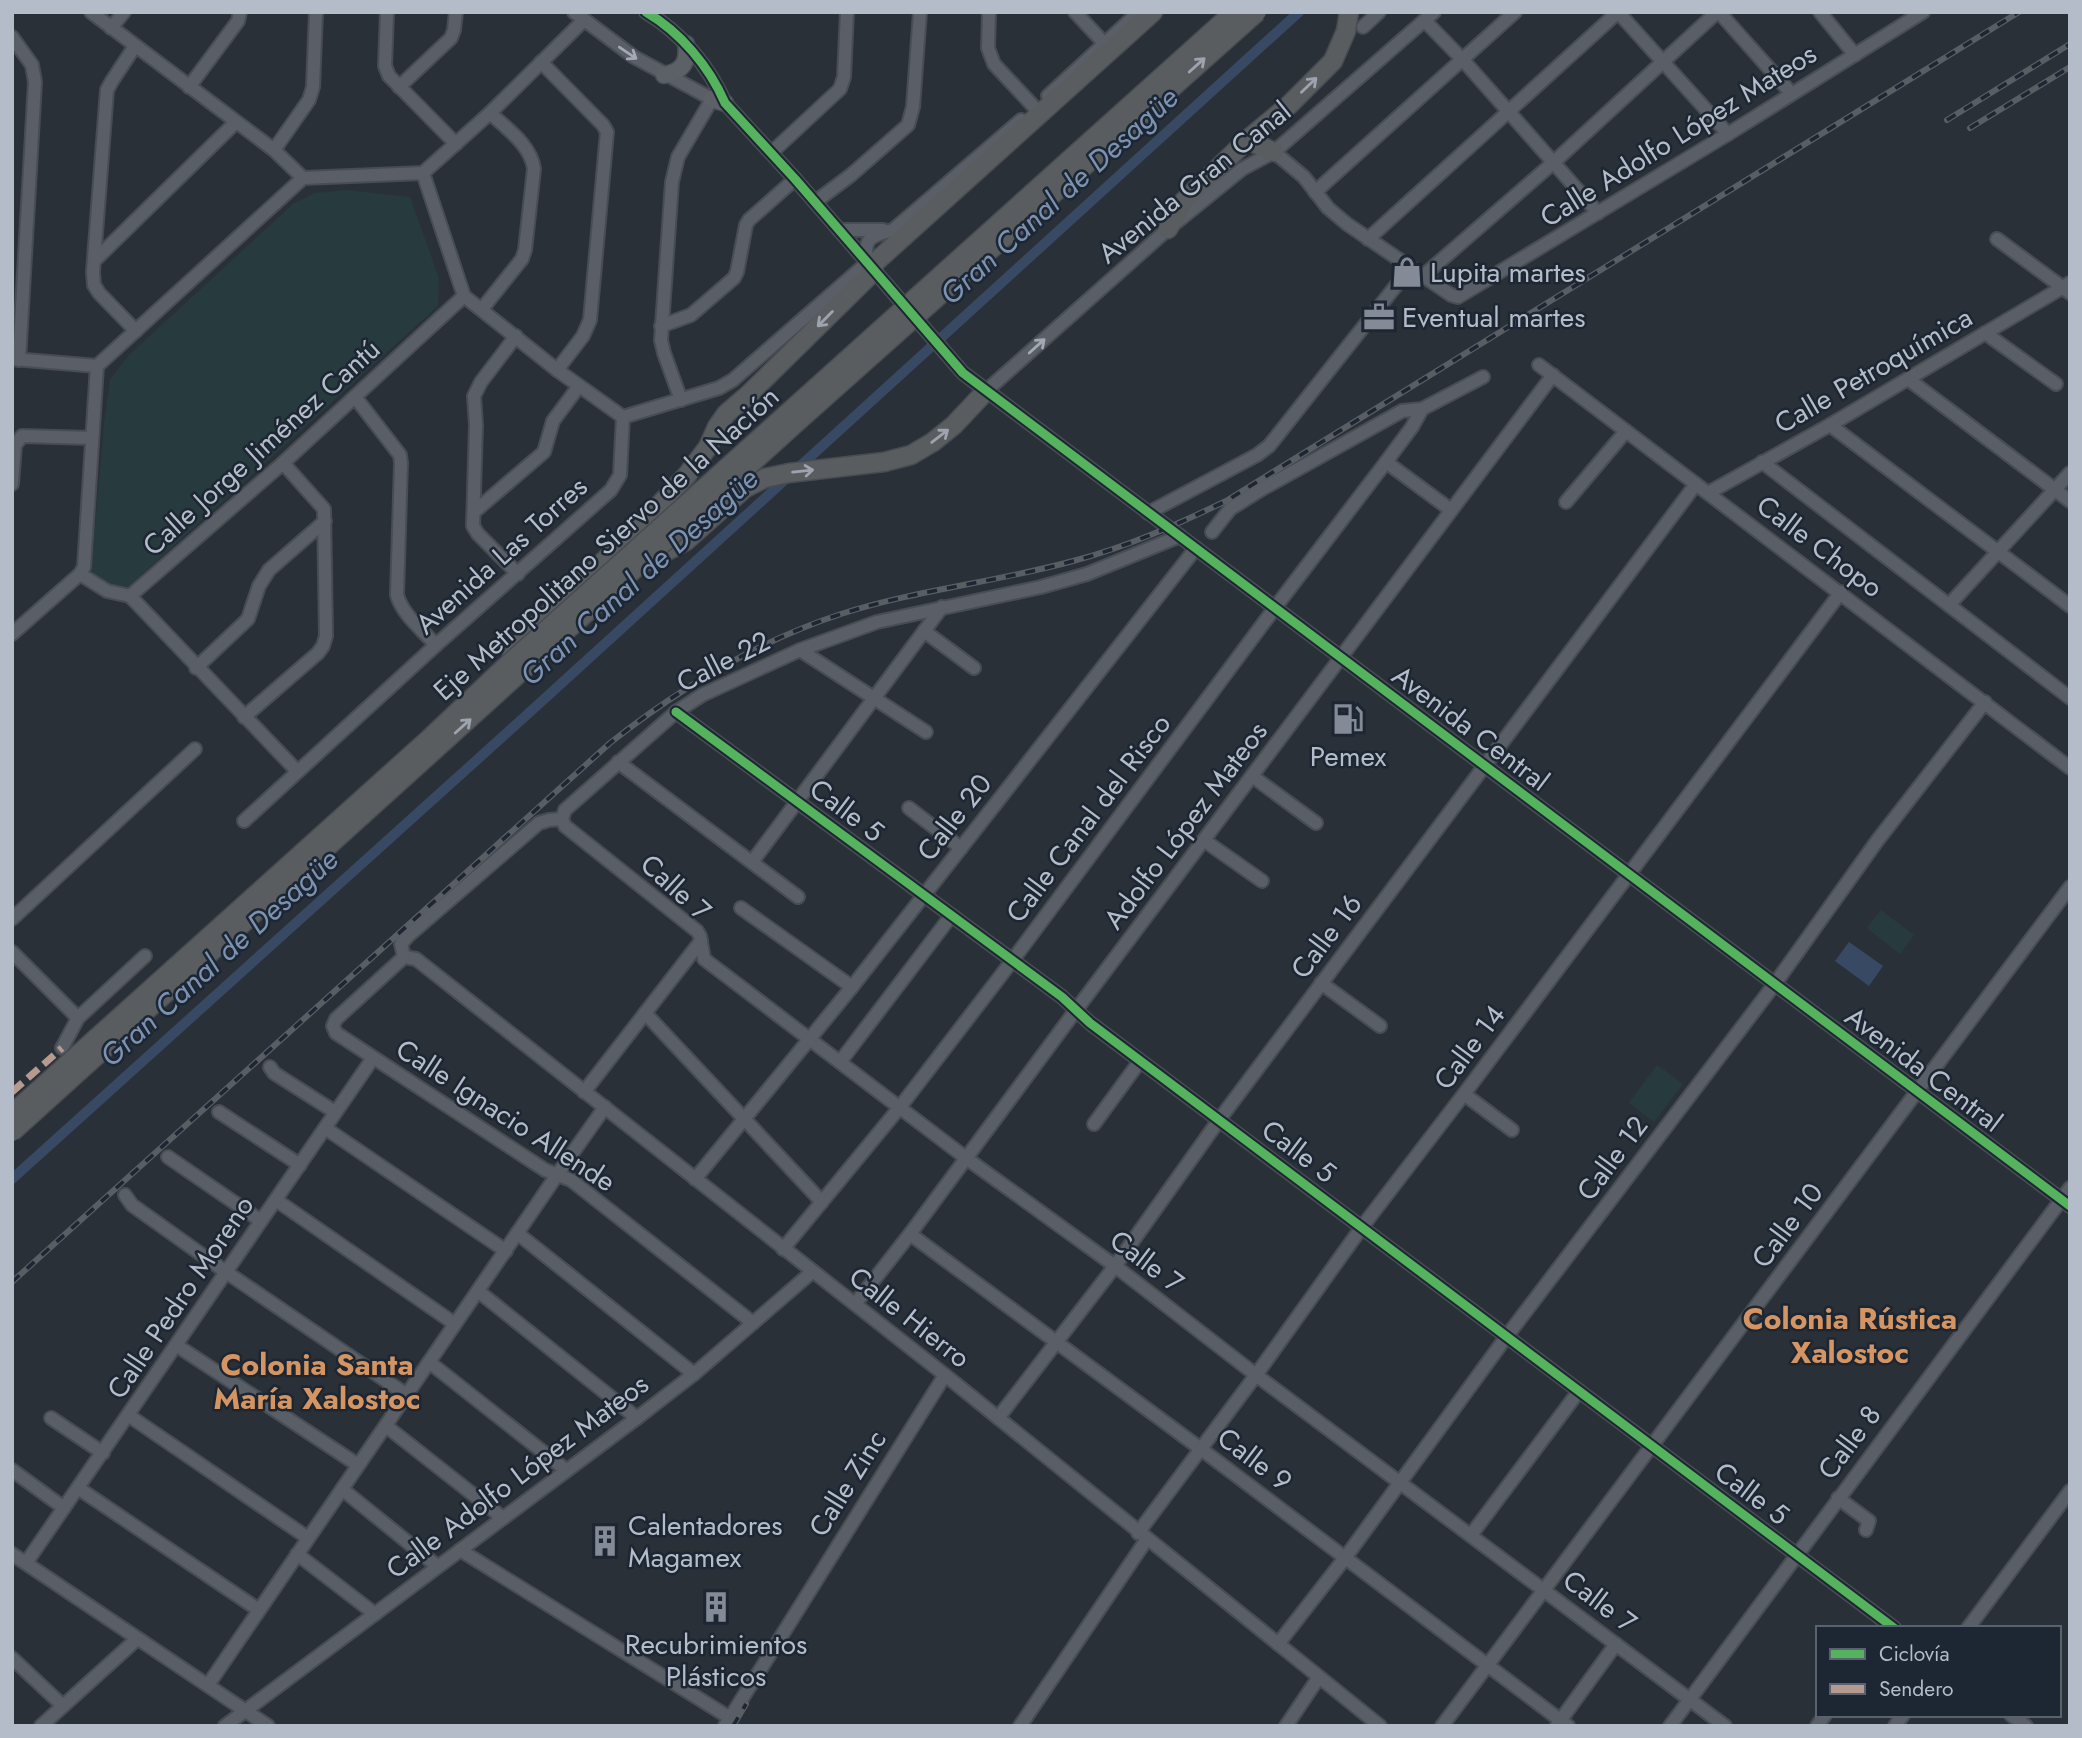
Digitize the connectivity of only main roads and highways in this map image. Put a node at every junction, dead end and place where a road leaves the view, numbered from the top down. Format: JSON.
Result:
{"nodes":[{"id":1,"x":1153,"y":12,"type":"edge"},
{"id":2,"x":1234,"y":12,"type":"edge"},
{"id":3,"x":1257,"y":12,"type":"edge"},
{"id":4,"x":1349,"y":12,"type":"edge"},
{"id":5,"x":687,"y":44,"type":"road end"},
{"id":6,"x":664,"y":75,"type":"road end"},
{"id":7,"x":1247,"y":140,"type":"junction"},
{"id":8,"x":1274,"y":152,"type":"road end"},
{"id":9,"x":1168,"y":229,"type":"road end"},
{"id":10,"x":985,"y":391,"type":"road end"},
{"id":11,"x":641,"y":564,"type":"junction"},
{"id":12,"x":504,"y":668,"type":"junction"},
{"id":13,"x":12,"y":1114,"type":"edge"},
{"id":14,"x":12,"y":1132,"type":"edge"}],
"edges":[{"from":1,"to":12,"type":"highway","one_way":true,"bridge":true},
{"from":2,"to":12,"type":"highway","name":"Eje Metropolitano Siervo de la Nación","bridge":true},
{"from":11,"to":3,"type":"highway","name":"Eje Metropolitano Siervo de la Nación","one_way":true,"bridge":true},
{"from":7,"to":4,"type":"highway","one_way":true},
{"from":5,"to":6,"type":"main road"},
{"from":7,"to":8,"type":"highway"},
{"from":7,"to":9,"type":"highway"},
{"from":11,"to":10,"type":"highway","one_way":true,"bridge":true},
{"from":14,"to":11,"type":"highway","name":"Eje Metropolitano Siervo de la Nación","one_way":true,"bridge":true},
{"from":12,"to":13,"type":"highway","name":"Eje Metropolitano Siervo de la Nación","bridge":true}]}
